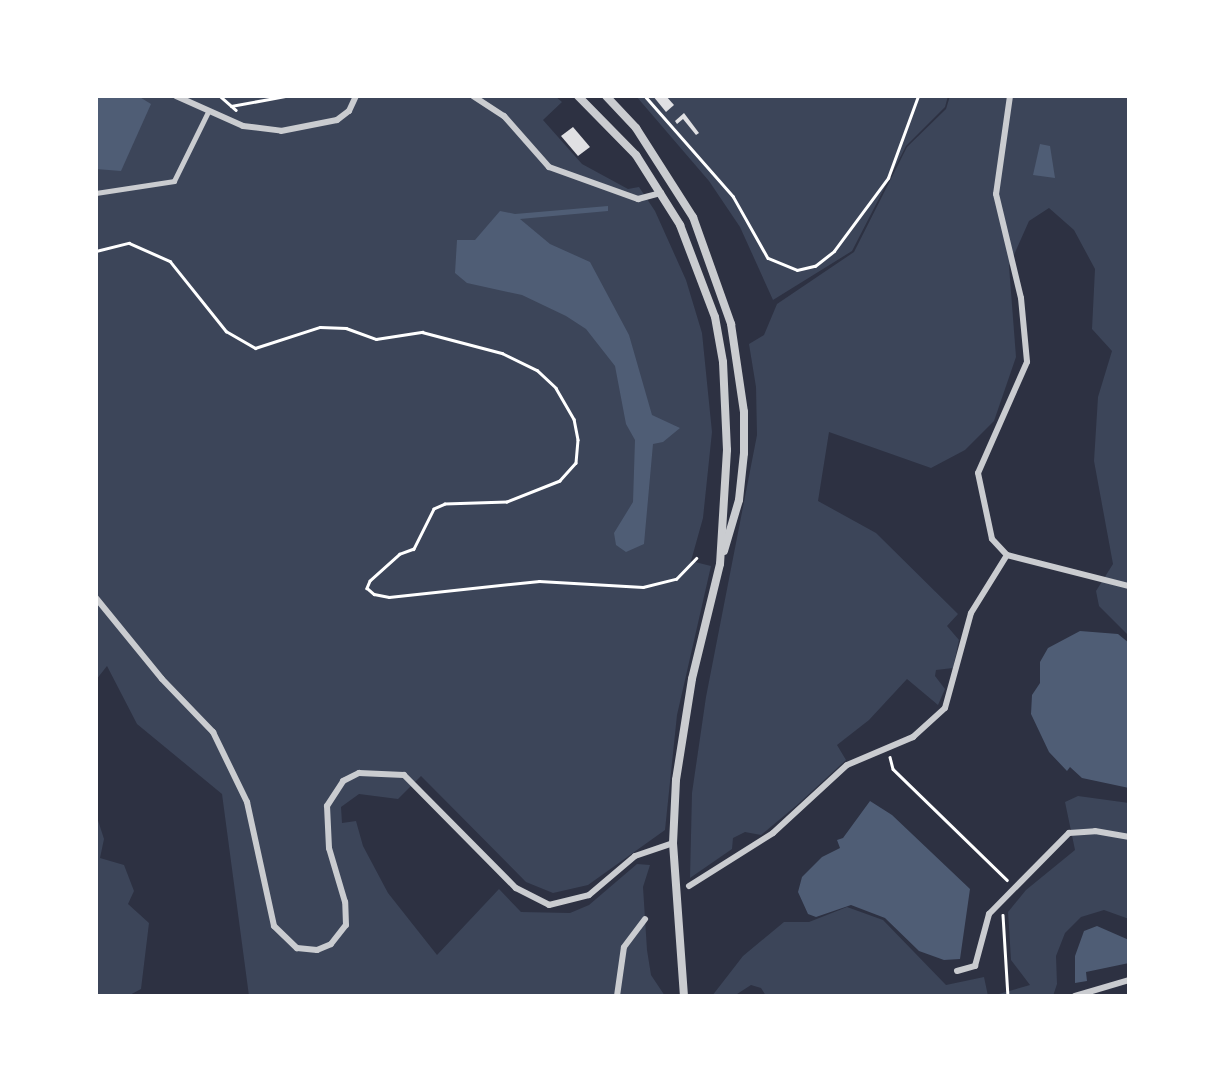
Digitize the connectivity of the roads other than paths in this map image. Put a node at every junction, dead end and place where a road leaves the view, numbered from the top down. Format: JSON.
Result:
{"nodes":[{"id":1,"x":176,"y":96,"type":"edge"},
{"id":2,"x":356,"y":96,"type":"edge"},
{"id":3,"x":473,"y":96,"type":"edge"},
{"id":4,"x":578,"y":96,"type":"edge"},
{"id":5,"x":606,"y":96,"type":"edge"},
{"id":6,"x":1010,"y":96,"type":"edge"},
{"id":7,"x":208,"y":112,"type":"junction"},
{"id":8,"x":96,"y":193,"type":"edge"},
{"id":9,"x":661,"y":193,"type":"junction"},
{"id":10,"x":1007,"y":555,"type":"junction"},
{"id":11,"x":720,"y":564,"type":"junction"},
{"id":12,"x":1129,"y":586,"type":"edge"},
{"id":13,"x":96,"y":598,"type":"edge"},
{"id":14,"x":1129,"y":837,"type":"edge"},
{"id":15,"x":673,"y":843,"type":"junction"},
{"id":16,"x":689,"y":886,"type":"dead end"},
{"id":17,"x":645,"y":919,"type":"dead end"},
{"id":18,"x":957,"y":971,"type":"dead end"},
{"id":19,"x":1129,"y":980,"type":"edge"},
{"id":20,"x":617,"y":996,"type":"edge"},
{"id":21,"x":684,"y":996,"type":"edge"},
{"id":22,"x":1074,"y":996,"type":"edge"}],
"edges":[{"from":1,"to":7,"type":"street"},
{"from":2,"to":7,"type":"street"},
{"from":3,"to":9,"type":"street"},
{"from":4,"to":9,"type":"street"},
{"from":5,"to":11,"type":"street"},
{"from":6,"to":10,"type":"street"},
{"from":7,"to":8,"type":"street"},
{"from":9,"to":11,"type":"street"},
{"from":10,"to":12,"type":"street"},
{"from":10,"to":16,"type":"street"},
{"from":11,"to":15,"type":"street"},
{"from":13,"to":15,"type":"street"},
{"from":14,"to":18,"type":"street"},
{"from":15,"to":21,"type":"street"},
{"from":17,"to":20,"type":"street"},
{"from":19,"to":22,"type":"street"}]}
